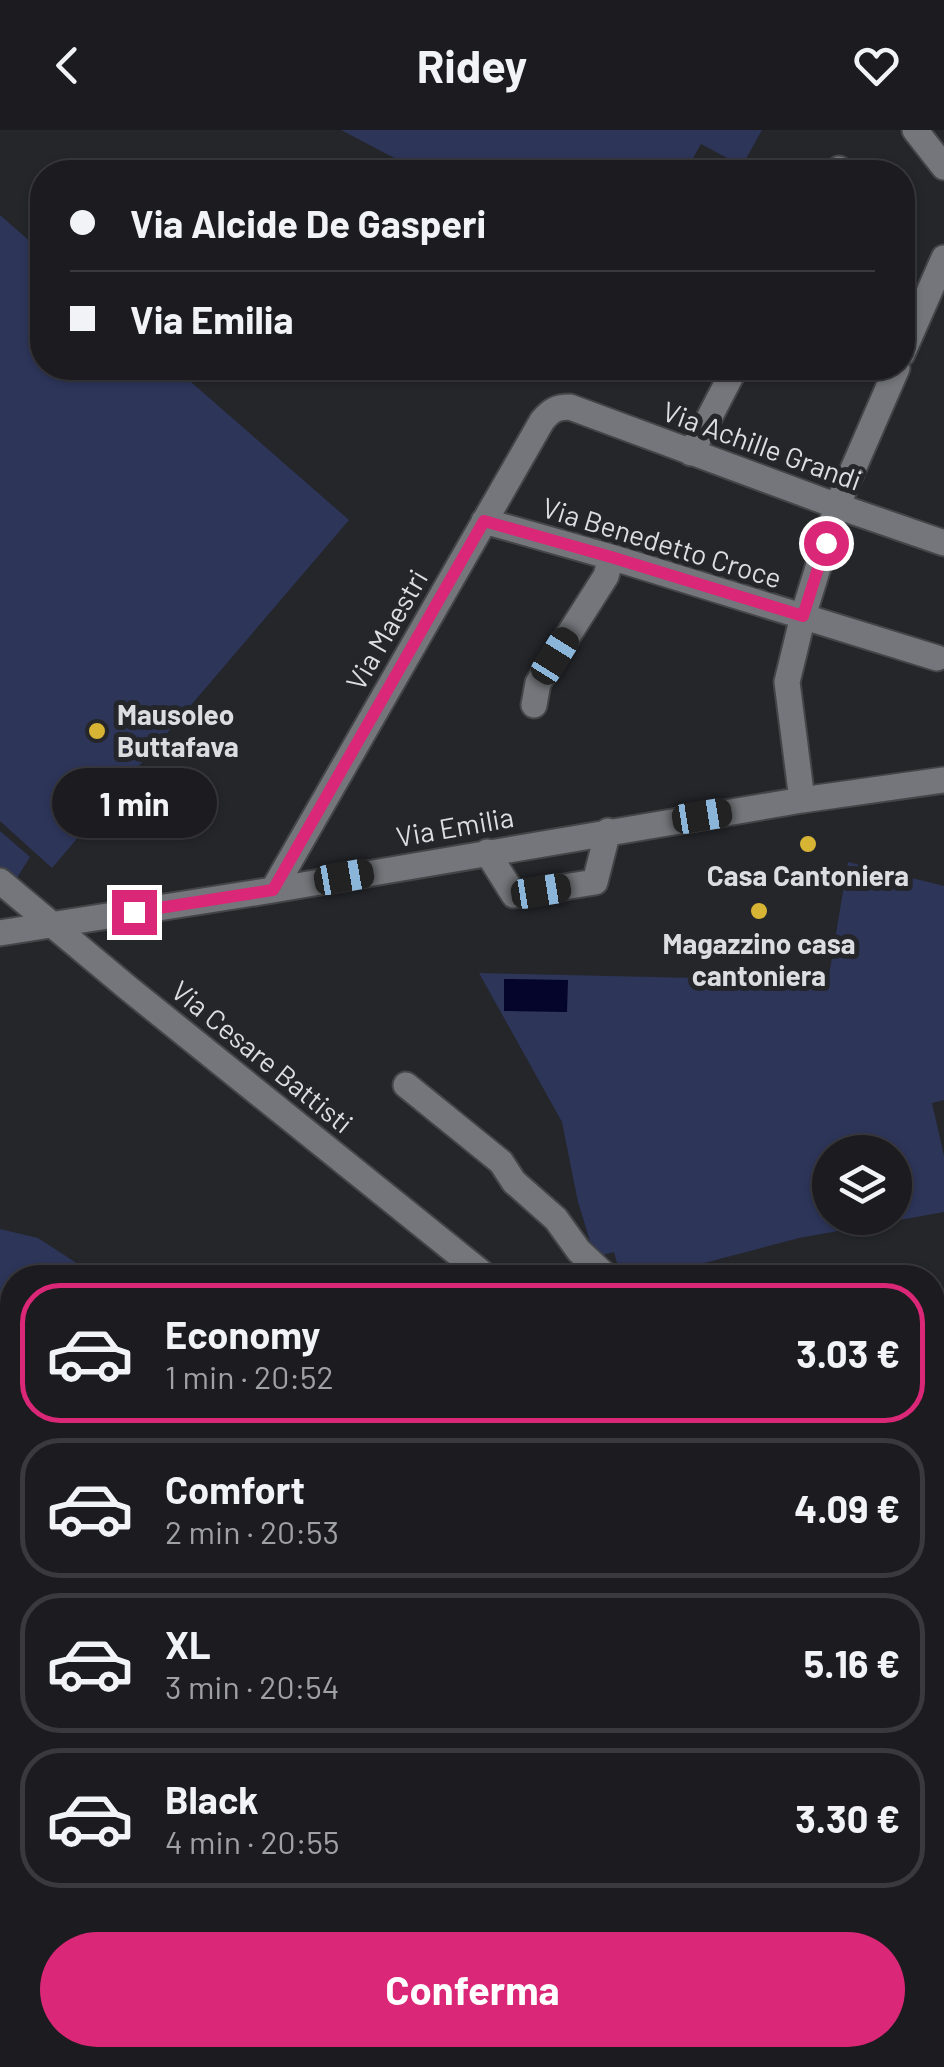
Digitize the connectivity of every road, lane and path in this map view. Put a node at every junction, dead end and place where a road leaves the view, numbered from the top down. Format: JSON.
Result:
{"nodes":[{"id":1,"x":915,"y":130,"type":"edge"},
{"id":2,"x":944,"y":167,"type":"edge"},
{"id":3,"x":944,"y":258,"type":"edge"},
{"id":4,"x":915,"y":324,"type":"edge"},
{"id":5,"x":729,"y":380,"type":"edge"},
{"id":6,"x":892,"y":380,"type":"edge"},
{"id":7,"x":560,"y":407,"type":"joint"},
{"id":8,"x":690,"y":453,"type":"junction"},
{"id":9,"x":837,"y":506,"type":"junction"},
{"id":10,"x":484,"y":521,"type":"junction"},
{"id":11,"x":944,"y":542,"type":"edge"},
{"id":12,"x":611,"y":557,"type":"junction"},
{"id":13,"x":803,"y":616,"type":"junction"},
{"id":14,"x":937,"y":658,"type":"dead end"},
{"id":15,"x":534,"y":705,"type":"dead end"},
{"id":16,"x":944,"y":772,"type":"edge"},
{"id":17,"x":944,"y":780,"type":"edge"},
{"id":18,"x":862,"y":790,"type":"junction"},
{"id":19,"x":802,"y":800,"type":"junction"},
{"id":20,"x":608,"y":832,"type":"junction"},
{"id":21,"x":487,"y":852,"type":"junction"},
{"id":22,"x":0,"y":880,"type":"edge"},
{"id":23,"x":273,"y":890,"type":"junction"},
{"id":24,"x":53,"y":926,"type":"junction"},
{"id":25,"x":0,"y":933,"type":"edge"},
{"id":26,"x":406,"y":1084,"type":"dead end"},
{"id":27,"x":472,"y":1265,"type":"edge"},
{"id":28,"x":595,"y":1265,"type":"edge"}],
"edges":[{"from":1,"to":2,"type":"street"},
{"from":3,"to":4,"type":"street"},
{"from":5,"to":8,"type":"street"},
{"from":6,"to":9,"type":"street"},
{"from":7,"to":8,"type":"street","name":"Via Achille Grandi"},
{"from":7,"to":10,"type":"street","name":"Via Maestri"},
{"from":8,"to":9,"type":"street","name":"Via Achille Grandi"},
{"from":9,"to":11,"type":"street","name":"Via Achille Grandi"},
{"from":9,"to":13,"type":"street"},
{"from":10,"to":12,"type":"street","name":"Via Benedetto Croce"},
{"from":10,"to":23,"type":"street","name":"Via Maestri"},
{"from":12,"to":13,"type":"street","name":"Via Benedetto Croce"},
{"from":12,"to":15,"type":"street"},
{"from":13,"to":14,"type":"street","name":"Via Benedetto Croce"},
{"from":13,"to":19,"type":"street"},
{"from":16,"to":18,"type":"street","name":"Via Emilia"},
{"from":17,"to":18,"type":"street","name":"Via Emilia"},
{"from":18,"to":19,"type":"street","name":"Via Emilia"},
{"from":19,"to":20,"type":"street","name":"Via Emilia"},
{"from":20,"to":21,"type":"street","name":"Via Emilia"},
{"from":20,"to":21,"type":"street"},
{"from":21,"to":23,"type":"street","name":"Via Emilia"},
{"from":22,"to":24,"type":"street","name":"Via Cesare Battisti"},
{"from":23,"to":24,"type":"street","name":"Via Emilia"},
{"from":24,"to":25,"type":"street","name":"Via Emilia"},
{"from":24,"to":27,"type":"street","name":"Via Cesare Battisti"},
{"from":26,"to":28,"type":"street"}]}
